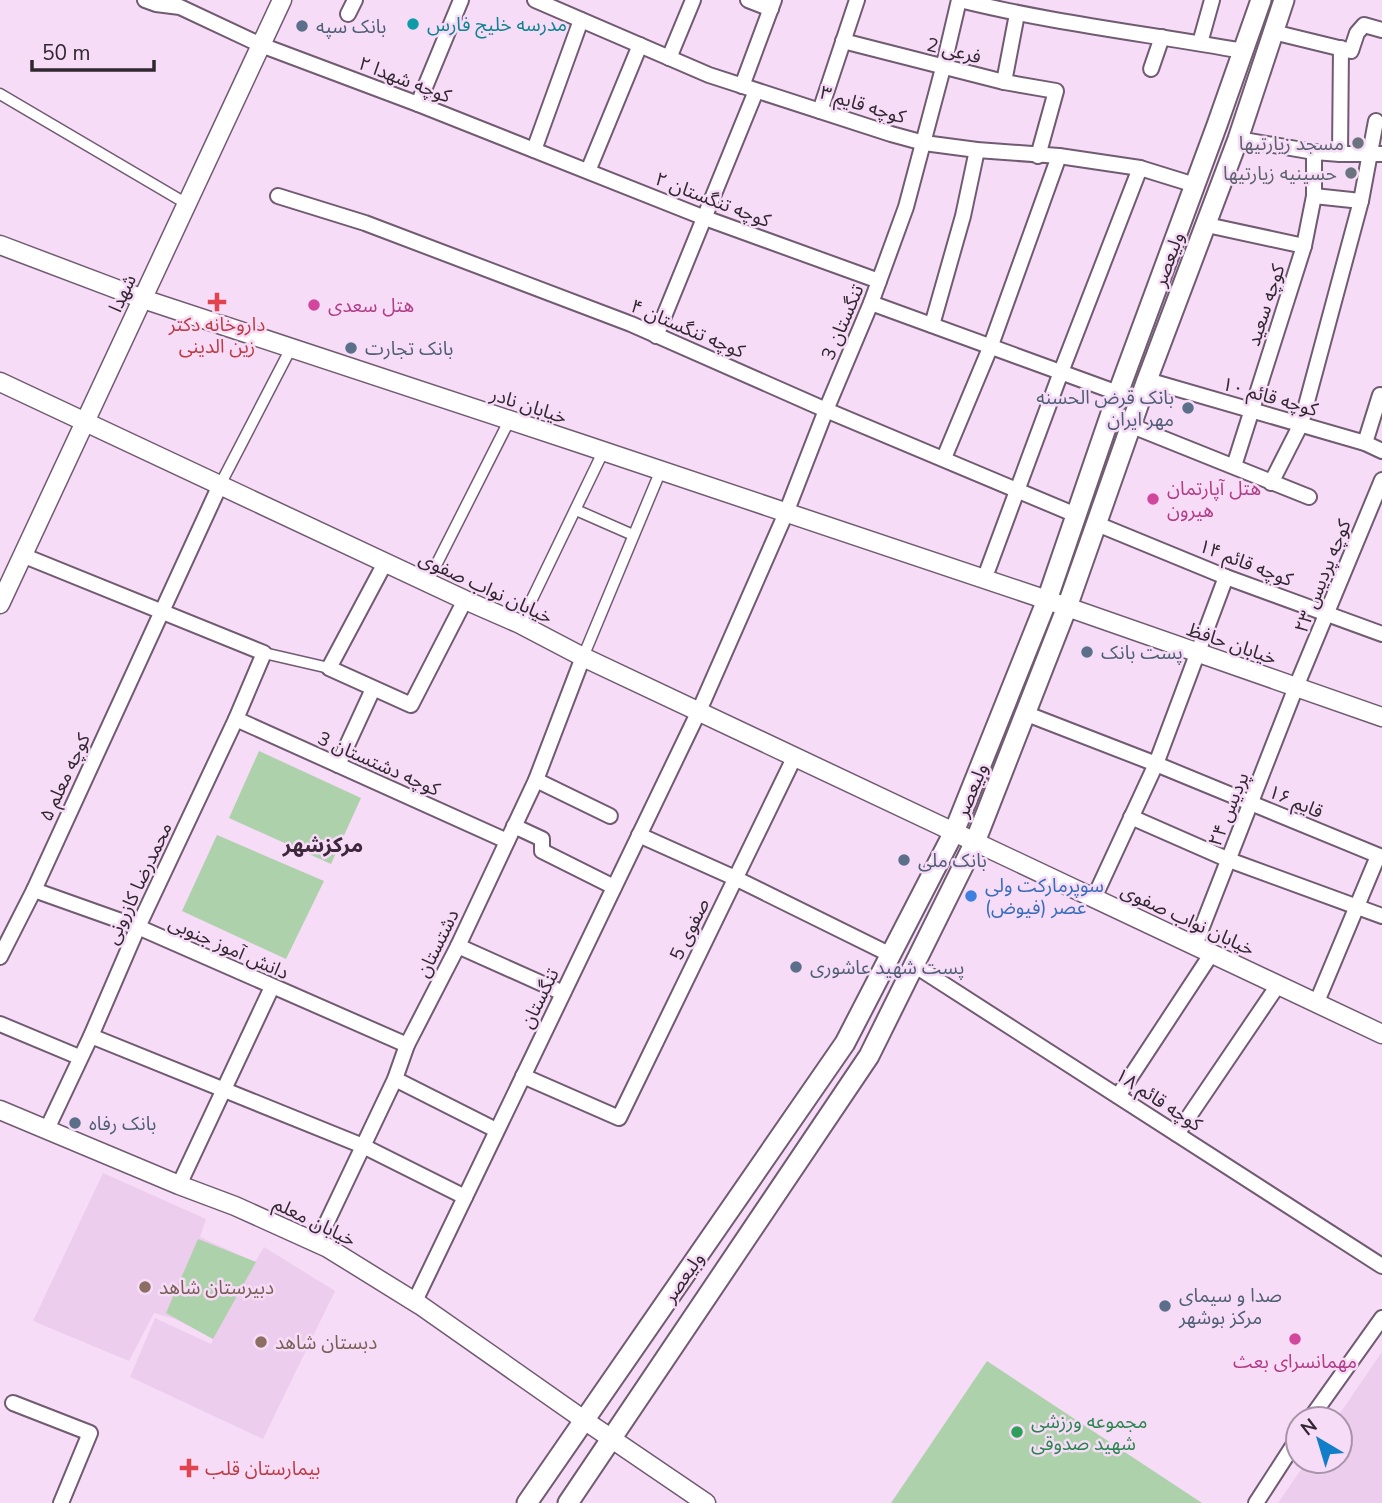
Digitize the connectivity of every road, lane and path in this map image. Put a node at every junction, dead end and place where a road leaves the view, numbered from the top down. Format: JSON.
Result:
{"nodes":[{"id":1,"x":145,"y":0,"type":"edge"},
{"id":2,"x":282,"y":0,"type":"edge"},
{"id":3,"x":355,"y":0,"type":"edge"},
{"id":4,"x":461,"y":0,"type":"edge"},
{"id":5,"x":535,"y":0,"type":"edge"},
{"id":6,"x":694,"y":0,"type":"edge"},
{"id":7,"x":748,"y":0,"type":"edge"},
{"id":8,"x":857,"y":0,"type":"edge"},
{"id":9,"x":959,"y":0,"type":"edge"},
{"id":10,"x":1212,"y":0,"type":"edge"},
{"id":11,"x":1261,"y":0,"type":"edge"},
{"id":12,"x":1284,"y":0,"type":"edge"},
{"id":13,"x":772,"y":5,"type":"edge"},
{"id":14,"x":1009,"y":8,"type":"edge"},
{"id":15,"x":348,"y":14,"type":"dead end"},
{"id":16,"x":581,"y":20,"type":"junction"},
{"id":17,"x":1382,"y":30,"type":"edge"},
{"id":18,"x":1273,"y":32,"type":"junction"},
{"id":19,"x":1162,"y":37,"type":"junction"},
{"id":20,"x":843,"y":41,"type":"junction"},
{"id":21,"x":1200,"y":43,"type":"junction"},
{"id":22,"x":261,"y":45,"type":"junction"},
{"id":23,"x":640,"y":45,"type":"junction"},
{"id":24,"x":1341,"y":48,"type":"junction"},
{"id":25,"x":1243,"y":51,"type":"junction"},
{"id":26,"x":669,"y":58,"type":"junction"},
{"id":27,"x":943,"y":68,"type":"junction"},
{"id":28,"x":1151,"y":69,"type":"dead end"},
{"id":29,"x":1004,"y":82,"type":"junction"},
{"id":30,"x":749,"y":88,"type":"junction"},
{"id":31,"x":0,"y":94,"type":"edge"},
{"id":32,"x":418,"y":104,"type":"junction"},
{"id":33,"x":820,"y":111,"type":"junction"},
{"id":34,"x":1376,"y":121,"type":"dead end"},
{"id":35,"x":1238,"y":139,"type":"junction"},
{"id":36,"x":924,"y":142,"type":"junction"},
{"id":37,"x":534,"y":150,"type":"junction"},
{"id":38,"x":977,"y":150,"type":"junction"},
{"id":39,"x":1314,"y":152,"type":"junction"},
{"id":40,"x":1340,"y":154,"type":"junction"},
{"id":41,"x":1376,"y":155,"type":"edge"},
{"id":42,"x":1038,"y":156,"type":"junction"},
{"id":43,"x":1059,"y":156,"type":"junction"},
{"id":44,"x":1140,"y":169,"type":"junction"},
{"id":45,"x":588,"y":171,"type":"junction"},
{"id":46,"x":1195,"y":185,"type":"junction"},
{"id":47,"x":1314,"y":195,"type":"junction"},
{"id":48,"x":278,"y":196,"type":"dead end"},
{"id":49,"x":1361,"y":201,"type":"junction"},
{"id":50,"x":187,"y":204,"type":"junction"},
{"id":51,"x":705,"y":218,"type":"junction"},
{"id":52,"x":1207,"y":225,"type":"junction"},
{"id":53,"x":0,"y":245,"type":"edge"},
{"id":54,"x":1304,"y":246,"type":"junction"},
{"id":55,"x":879,"y":281,"type":"junction"},
{"id":56,"x":143,"y":299,"type":"junction"},
{"id":57,"x":871,"y":303,"type":"junction"},
{"id":58,"x":932,"y":325,"type":"junction"},
{"id":59,"x":656,"y":336,"type":"junction"},
{"id":60,"x":291,"y":348,"type":"junction"},
{"id":61,"x":990,"y":348,"type":"junction"},
{"id":62,"x":1060,"y":372,"type":"junction"},
{"id":63,"x":1147,"y":380,"type":"junction"},
{"id":64,"x":0,"y":382,"type":"edge"},
{"id":65,"x":1118,"y":393,"type":"junction"},
{"id":66,"x":1380,"y":394,"type":"edge"},
{"id":67,"x":825,"y":410,"type":"junction"},
{"id":68,"x":1251,"y":410,"type":"junction"},
{"id":69,"x":86,"y":421,"type":"junction"},
{"id":70,"x":509,"y":421,"type":"junction"},
{"id":71,"x":1301,"y":424,"type":"junction"},
{"id":72,"x":1132,"y":426,"type":"junction"},
{"id":73,"x":1365,"y":443,"type":"junction"},
{"id":74,"x":1382,"y":450,"type":"edge"},
{"id":75,"x":603,"y":452,"type":"junction"},
{"id":76,"x":939,"y":456,"type":"junction"},
{"id":77,"x":1234,"y":466,"type":"junction"},
{"id":78,"x":661,"y":470,"type":"junction"},
{"id":79,"x":1382,"y":480,"type":"edge"},
{"id":80,"x":1271,"y":483,"type":"junction"},
{"id":81,"x":220,"y":485,"type":"junction"},
{"id":82,"x":1017,"y":492,"type":"junction"},
{"id":83,"x":1309,"y":497,"type":"dead end"},
{"id":84,"x":576,"y":510,"type":"junction"},
{"id":85,"x":786,"y":513,"type":"junction"},
{"id":86,"x":1076,"y":515,"type":"junction"},
{"id":87,"x":1097,"y":524,"type":"junction"},
{"id":88,"x":633,"y":535,"type":"junction"},
{"id":89,"x":22,"y":555,"type":"junction"},
{"id":90,"x":384,"y":563,"type":"junction"},
{"id":91,"x":988,"y":569,"type":"dead end"},
{"id":92,"x":1226,"y":577,"type":"junction"},
{"id":93,"x":427,"y":583,"type":"junction"},
{"id":94,"x":465,"y":600,"type":"junction"},
{"id":95,"x":1047,"y":600,"type":"junction"},
{"id":96,"x":0,"y":604,"type":"edge"},
{"id":97,"x":1067,"y":607,"type":"junction"},
{"id":98,"x":162,"y":613,"type":"junction"},
{"id":99,"x":1328,"y":614,"type":"junction"},
{"id":100,"x":520,"y":624,"type":"junction"},
{"id":101,"x":1382,"y":634,"type":"edge"},
{"id":102,"x":264,"y":653,"type":"junction"},
{"id":103,"x":1198,"y":653,"type":"junction"},
{"id":104,"x":583,"y":657,"type":"junction"},
{"id":105,"x":329,"y":668,"type":"junction"},
{"id":106,"x":1296,"y":687,"type":"junction"},
{"id":107,"x":373,"y":689,"type":"junction"},
{"id":108,"x":699,"y":711,"type":"junction"},
{"id":109,"x":1027,"y":714,"type":"junction"},
{"id":110,"x":1382,"y":717,"type":"edge"},
{"id":111,"x":236,"y":719,"type":"junction"},
{"id":112,"x":795,"y":757,"type":"junction"},
{"id":113,"x":1156,"y":764,"type":"junction"},
{"id":114,"x":338,"y":765,"type":"junction"},
{"id":115,"x":536,"y":780,"type":"junction"},
{"id":116,"x":1252,"y":803,"type":"junction"},
{"id":117,"x":610,"y":816,"type":"dead end"},
{"id":118,"x":1131,"y":817,"type":"junction"},
{"id":119,"x":514,"y":826,"type":"junction"},
{"id":120,"x":954,"y":832,"type":"junction"},
{"id":121,"x":639,"y":835,"type":"junction"},
{"id":122,"x":507,"y":841,"type":"junction"},
{"id":123,"x":975,"y":842,"type":"junction"},
{"id":124,"x":1380,"y":856,"type":"edge"},
{"id":125,"x":1229,"y":860,"type":"junction"},
{"id":126,"x":735,"y":878,"type":"junction"},
{"id":127,"x":614,"y":887,"type":"junction"},
{"id":128,"x":34,"y":890,"type":"junction"},
{"id":129,"x":1094,"y":898,"type":"junction"},
{"id":130,"x":1358,"y":907,"type":"junction"},
{"id":131,"x":1382,"y":916,"type":"edge"},
{"id":132,"x":138,"y":927,"type":"junction"},
{"id":133,"x":458,"y":946,"type":"junction"},
{"id":134,"x":1203,"y":949,"type":"junction"},
{"id":135,"x":891,"y":955,"type":"junction"},
{"id":136,"x":0,"y":957,"type":"edge"},
{"id":137,"x":914,"y":965,"type":"junction"},
{"id":138,"x":1279,"y":985,"type":"junction"},
{"id":139,"x":272,"y":987,"type":"junction"},
{"id":140,"x":563,"y":993,"type":"junction"},
{"id":141,"x":1316,"y":1004,"type":"junction"},
{"id":142,"x":0,"y":1024,"type":"edge"},
{"id":143,"x":1382,"y":1034,"type":"edge"},
{"id":144,"x":91,"y":1036,"type":"junction"},
{"id":145,"x":407,"y":1045,"type":"junction"},
{"id":146,"x":79,"y":1058,"type":"junction"},
{"id":147,"x":523,"y":1076,"type":"junction"},
{"id":148,"x":395,"y":1079,"type":"junction"},
{"id":149,"x":225,"y":1092,"type":"junction"},
{"id":150,"x":1118,"y":1096,"type":"junction"},
{"id":151,"x":0,"y":1110,"type":"edge"},
{"id":152,"x":794,"y":1116,"type":"junction"},
{"id":153,"x":47,"y":1129,"type":"junction"},
{"id":154,"x":496,"y":1130,"type":"junction"},
{"id":155,"x":818,"y":1132,"type":"junction"},
{"id":156,"x":1177,"y":1134,"type":"junction"},
{"id":157,"x":363,"y":1146,"type":"junction"},
{"id":158,"x":179,"y":1185,"type":"junction"},
{"id":159,"x":465,"y":1197,"type":"junction"},
{"id":160,"x":317,"y":1243,"type":"junction"},
{"id":161,"x":1382,"y":1266,"type":"edge"},
{"id":162,"x":415,"y":1301,"type":"junction"},
{"id":163,"x":1382,"y":1318,"type":"edge"},
{"id":164,"x":13,"y":1404,"type":"dead end"},
{"id":165,"x":1320,"y":1405,"type":"edge"},
{"id":166,"x":584,"y":1420,"type":"junction"},
{"id":167,"x":611,"y":1437,"type":"junction"},
{"id":168,"x":1284,"y":1460,"type":"edge"},
{"id":169,"x":61,"y":1503,"type":"edge"},
{"id":170,"x":527,"y":1503,"type":"edge"},
{"id":171,"x":568,"y":1503,"type":"edge"},
{"id":172,"x":706,"y":1503,"type":"edge"},
{"id":173,"x":1256,"y":1503,"type":"edge"}],
"edges":[{"from":1,"to":22,"type":"street","name":"کوچه شهدا ۲"},
{"from":2,"to":22,"type":"street","name":"شهدا"},
{"from":3,"to":15,"type":"street"},
{"from":4,"to":32,"type":"street"},
{"from":5,"to":16,"type":"street","name":"کوچه قایم ۳"},
{"from":6,"to":26,"type":"street"},
{"from":7,"to":13,"type":"street"},
{"from":8,"to":20,"type":"street"},
{"from":9,"to":14,"type":"street"},
{"from":9,"to":27,"type":"street","name":"تنگستان 3"},
{"from":10,"to":21,"type":"street"},
{"from":11,"to":25,"type":"main road","name":"ولیعصر"},
{"from":12,"to":18,"type":"main road","name":"ولیعصر"},
{"from":13,"to":30,"type":"street"},
{"from":14,"to":19,"type":"street"},
{"from":14,"to":29,"type":"street"},
{"from":16,"to":23,"type":"street","name":"کوچه قایم ۳"},
{"from":16,"to":37,"type":"street"},
{"from":17,"to":24,"type":"street"},
{"from":18,"to":24,"type":"street"},
{"from":18,"to":35,"type":"main road","name":"ولیعصر"},
{"from":19,"to":21,"type":"street"},
{"from":19,"to":28,"type":"street"},
{"from":20,"to":27,"type":"street","name":"فرعی 2"},
{"from":20,"to":33,"type":"street"},
{"from":21,"to":25,"type":"street"},
{"from":22,"to":32,"type":"street","name":"کوچه شهدا ۲"},
{"from":22,"to":50,"type":"street","name":"شهدا"},
{"from":23,"to":26,"type":"street","name":"کوچه قایم ۳"},
{"from":23,"to":45,"type":"street"},
{"from":24,"to":40,"type":"street"},
{"from":25,"to":46,"type":"main road","name":"ولیعصر"},
{"from":26,"to":30,"type":"street","name":"کوچه قایم ۳"},
{"from":27,"to":29,"type":"street","name":"فرعی 2"},
{"from":27,"to":36,"type":"street","name":"تنگستان 3"},
{"from":29,"to":42,"type":"street","name":"فرعی 2"},
{"from":30,"to":33,"type":"street","name":"کوچه قایم ۳"},
{"from":30,"to":51,"type":"street"},
{"from":31,"to":50,"type":"street"},
{"from":32,"to":37,"type":"street","name":"کوچه شهدا ۲"},
{"from":33,"to":36,"type":"street","name":"کوچه قایم ۳"},
{"from":34,"to":41,"type":"street"},
{"from":35,"to":39,"type":"street"},
{"from":35,"to":52,"type":"main road","name":"ولیعصر"},
{"from":36,"to":38,"type":"street","name":"کوچه قایم ۳"},
{"from":36,"to":55,"type":"street","name":"تنگستان 3"},
{"from":37,"to":45,"type":"street","name":"کوچه تنگستان ۲"},
{"from":38,"to":42,"type":"street","name":"کوچه قایم ۳"},
{"from":38,"to":58,"type":"street"},
{"from":39,"to":40,"type":"street"},
{"from":39,"to":47,"type":"street","name":"کوچه سعید"},
{"from":40,"to":41,"type":"street"},
{"from":41,"to":49,"type":"street"},
{"from":42,"to":43,"type":"street","name":"کوچه قایم ۳"},
{"from":43,"to":44,"type":"street","name":"کوچه قایم ۳"},
{"from":43,"to":61,"type":"street"},
{"from":44,"to":46,"type":"street","name":"کوچه قایم ۳"},
{"from":44,"to":62,"type":"street"},
{"from":45,"to":51,"type":"street","name":"کوچه تنگستان ۲"},
{"from":46,"to":65,"type":"main road","name":"ولیعصر"},
{"from":47,"to":49,"type":"street"},
{"from":47,"to":54,"type":"street","name":"کوچه سعید"},
{"from":48,"to":59,"type":"street","name":"کوچه تنگستان ۴"},
{"from":49,"to":71,"type":"street"},
{"from":50,"to":56,"type":"street","name":"شهدا"},
{"from":51,"to":55,"type":"street","name":"کوچه تنگستان ۲"},
{"from":51,"to":59,"type":"street"},
{"from":52,"to":54,"type":"street"},
{"from":52,"to":63,"type":"main road","name":"ولیعصر"},
{"from":53,"to":56,"type":"street","name":"خیابان نادر"},
{"from":54,"to":68,"type":"street","name":"کوچه سعید"},
{"from":55,"to":57,"type":"street","name":"تنگستان 3"},
{"from":56,"to":60,"type":"street","name":"خیابان نادر"},
{"from":56,"to":69,"type":"street","name":"شهدا"},
{"from":57,"to":58,"type":"street"},
{"from":57,"to":67,"type":"street","name":"تنگستان 3"},
{"from":58,"to":61,"type":"street"},
{"from":59,"to":67,"type":"street","name":"کوچه تنگستان ۴"},
{"from":60,"to":70,"type":"street","name":"خیابان نادر"},
{"from":60,"to":81,"type":"street"},
{"from":61,"to":62,"type":"street"},
{"from":61,"to":76,"type":"street"},
{"from":62,"to":65,"type":"street"},
{"from":62,"to":82,"type":"street"},
{"from":63,"to":68,"type":"street","name":"کوچه قائم ۱۰"},
{"from":63,"to":72,"type":"main road","name":"ولیعصر"},
{"from":64,"to":69,"type":"street","name":"خیابان نواب صفوی"},
{"from":65,"to":86,"type":"main road","name":"ولیعصر"},
{"from":66,"to":73,"type":"street"},
{"from":67,"to":76,"type":"street","name":"کوچه تنگستان ۴"},
{"from":67,"to":85,"type":"street","name":"تنگستان 3"},
{"from":68,"to":71,"type":"street","name":"کوچه قائم ۱۰"},
{"from":68,"to":77,"type":"street","name":"کوچه سعید"},
{"from":69,"to":81,"type":"street","name":"خیابان نواب صفوی"},
{"from":69,"to":89,"type":"street","name":"شهدا"},
{"from":70,"to":75,"type":"street","name":"خیابان نادر"},
{"from":70,"to":93,"type":"street"},
{"from":71,"to":73,"type":"street","name":"کوچه قائم ۱۰"},
{"from":71,"to":80,"type":"street"},
{"from":72,"to":77,"type":"street"},
{"from":72,"to":87,"type":"main road","name":"ولیعصر"},
{"from":73,"to":74,"type":"street","name":"کوچه قائم ۱۰"},
{"from":75,"to":78,"type":"street","name":"خیابان نادر"},
{"from":75,"to":84,"type":"street"},
{"from":76,"to":82,"type":"street","name":"کوچه تنگستان ۴"},
{"from":77,"to":80,"type":"street"},
{"from":78,"to":85,"type":"street","name":"خیابان نادر"},
{"from":78,"to":88,"type":"street"},
{"from":79,"to":99,"type":"street","name":"کوچه پردیس ۲۳"},
{"from":80,"to":83,"type":"street"},
{"from":81,"to":90,"type":"street","name":"خیابان نواب صفوی"},
{"from":81,"to":98,"type":"street","name":"کوچه معلم ۵"},
{"from":82,"to":86,"type":"street","name":"کوچه تنگستان ۴"},
{"from":82,"to":91,"type":"street"},
{"from":84,"to":88,"type":"street"},
{"from":84,"to":100,"type":"street"},
{"from":85,"to":95,"type":"street","name":"خیابان نادر"},
{"from":85,"to":108,"type":"street","name":"تنگستان 3"},
{"from":86,"to":95,"type":"main road","name":"ولیعصر"},
{"from":87,"to":92,"type":"street","name":"کوچه قائم ۱۴"},
{"from":87,"to":97,"type":"main road","name":"ولیعصر"},
{"from":88,"to":104,"type":"street"},
{"from":89,"to":96,"type":"street","name":"شهدا"},
{"from":89,"to":98,"type":"street"},
{"from":90,"to":93,"type":"street","name":"خیابان نواب صفوی"},
{"from":90,"to":105,"type":"street"},
{"from":92,"to":99,"type":"street","name":"کوچه قائم ۱۴"},
{"from":92,"to":103,"type":"street"},
{"from":93,"to":94,"type":"street","name":"خیابان نواب صفوی"},
{"from":94,"to":100,"type":"street","name":"خیابان نواب صفوی"},
{"from":94,"to":107,"type":"street"},
{"from":95,"to":97,"type":"street","name":"خیابان حافظ"},
{"from":95,"to":120,"type":"main road","name":"ولیعصر"},
{"from":97,"to":103,"type":"street","name":"خیابان حافظ"},
{"from":97,"to":109,"type":"main road","name":"ولیعصر"},
{"from":98,"to":102,"type":"street"},
{"from":98,"to":128,"type":"street","name":"کوچه معلم ۵"},
{"from":99,"to":101,"type":"street","name":"کوچه قائم ۱۴"},
{"from":99,"to":106,"type":"street","name":"کوچه پردیس ۲۳"},
{"from":100,"to":104,"type":"street","name":"خیابان نواب صفوی"},
{"from":102,"to":105,"type":"street"},
{"from":102,"to":111,"type":"street","name":"محمدرضا کازرونی"},
{"from":103,"to":106,"type":"street","name":"خیابان حافظ"},
{"from":103,"to":113,"type":"street"},
{"from":104,"to":108,"type":"street","name":"خیابان نواب صفوی"},
{"from":104,"to":115,"type":"street","name":"دشتستان"},
{"from":105,"to":107,"type":"street"},
{"from":106,"to":110,"type":"street","name":"خیابان حافظ"},
{"from":106,"to":116,"type":"street","name":"پردیس ۲۴"},
{"from":107,"to":114,"type":"street"},
{"from":108,"to":112,"type":"street","name":"خیابان نواب صفوی"},
{"from":108,"to":121,"type":"street","name":"تنگستان"},
{"from":109,"to":113,"type":"street","name":"قایم ۱۶"},
{"from":109,"to":123,"type":"main road","name":"ولیعصر"},
{"from":111,"to":114,"type":"street","name":"کوچه دشتستان 3"},
{"from":111,"to":132,"type":"street","name":"محمدرضا کازرونی"},
{"from":112,"to":120,"type":"street","name":"خیابان نواب صفوی"},
{"from":112,"to":126,"type":"street","name":"صفوی 5"},
{"from":113,"to":116,"type":"street","name":"قایم ۱۶"},
{"from":113,"to":118,"type":"street"},
{"from":114,"to":122,"type":"street","name":"کوچه دشتستان 3"},
{"from":115,"to":117,"type":"street"},
{"from":115,"to":119,"type":"street","name":"دشتستان"},
{"from":116,"to":124,"type":"street","name":"قایم ۱۶"},
{"from":116,"to":125,"type":"street","name":"پردیس ۲۴"},
{"from":118,"to":125,"type":"street"},
{"from":118,"to":129,"type":"street"},
{"from":119,"to":122,"type":"street","name":"دشتستان"},
{"from":119,"to":127,"type":"street"},
{"from":120,"to":123,"type":"street","name":"خیابان نواب صفوی"},
{"from":120,"to":135,"type":"main road","name":"ولیعصر"},
{"from":121,"to":126,"type":"street"},
{"from":121,"to":127,"type":"street","name":"تنگستان"},
{"from":122,"to":133,"type":"street","name":"دشتستان"},
{"from":123,"to":129,"type":"street","name":"خیابان نواب صفوی"},
{"from":123,"to":137,"type":"main road","name":"ولیعصر"},
{"from":124,"to":130,"type":"street"},
{"from":125,"to":130,"type":"street"},
{"from":125,"to":134,"type":"street","name":"پردیس ۲۴"},
{"from":126,"to":135,"type":"street"},
{"from":126,"to":147,"type":"street","name":"صفوی 5"},
{"from":127,"to":140,"type":"street","name":"تنگستان"},
{"from":128,"to":132,"type":"street","name":"دانش آموز جنوبی"},
{"from":128,"to":136,"type":"street","name":"کوچه معلم ۵"},
{"from":129,"to":134,"type":"street","name":"خیابان نواب صفوی"},
{"from":130,"to":131,"type":"street"},
{"from":130,"to":141,"type":"street"},
{"from":132,"to":139,"type":"street","name":"دانش آموز جنوبی"},
{"from":132,"to":144,"type":"street","name":"محمدرضا کازرونی"},
{"from":133,"to":140,"type":"street"},
{"from":133,"to":145,"type":"street","name":"دشتستان"},
{"from":134,"to":138,"type":"street","name":"خیابان نواب صفوی"},
{"from":134,"to":150,"type":"street","name":"پردیس ۲۴"},
{"from":135,"to":152,"type":"main road","name":"ولیعصر"},
{"from":137,"to":150,"type":"street","name":"کوچه قائم ۱۸"},
{"from":137,"to":155,"type":"main road","name":"ولیعصر"},
{"from":138,"to":141,"type":"street","name":"خیابان نواب صفوی"},
{"from":138,"to":156,"type":"street"},
{"from":139,"to":145,"type":"street","name":"دانش آموز جنوبی"},
{"from":139,"to":149,"type":"street"},
{"from":140,"to":147,"type":"street","name":"تنگستان"},
{"from":141,"to":143,"type":"street","name":"خیابان نواب صفوی"},
{"from":142,"to":146,"type":"street"},
{"from":144,"to":146,"type":"street","name":"محمدرضا کازرونی"},
{"from":144,"to":149,"type":"street"},
{"from":145,"to":148,"type":"street","name":"دشتستان"},
{"from":146,"to":153,"type":"street","name":"محمدرضا کازرونی"},
{"from":147,"to":154,"type":"street","name":"تنگستان"},
{"from":148,"to":154,"type":"street"},
{"from":148,"to":157,"type":"street","name":"دشتستان"},
{"from":149,"to":157,"type":"street"},
{"from":149,"to":158,"type":"street"},
{"from":150,"to":156,"type":"street","name":"کوچه قائم ۱۸"},
{"from":151,"to":153,"type":"street","name":"خیابان معلم"},
{"from":152,"to":155,"type":"main road"},
{"from":152,"to":166,"type":"main road","name":"ولیعصر"},
{"from":153,"to":158,"type":"street","name":"خیابان معلم"},
{"from":154,"to":159,"type":"street","name":"تنگستان"},
{"from":155,"to":167,"type":"main road","name":"ولیعصر"},
{"from":156,"to":161,"type":"street","name":"کوچه قائم ۱۸"},
{"from":157,"to":159,"type":"street"},
{"from":157,"to":160,"type":"street","name":"دشتستان"},
{"from":158,"to":160,"type":"street","name":"خیابان معلم"},
{"from":159,"to":162,"type":"street","name":"تنگستان"},
{"from":160,"to":162,"type":"street","name":"خیابان معلم"},
{"from":162,"to":166,"type":"street","name":"خیابان معلم"},
{"from":163,"to":165,"type":"street"},
{"from":164,"to":169,"type":"street"},
{"from":166,"to":167,"type":"street","name":"خیابان معلم"},
{"from":166,"to":170,"type":"main road","name":"ولیعصر"},
{"from":167,"to":171,"type":"main road","name":"ولیعصر"},
{"from":167,"to":172,"type":"street"},
{"from":168,"to":173,"type":"street"}]}
